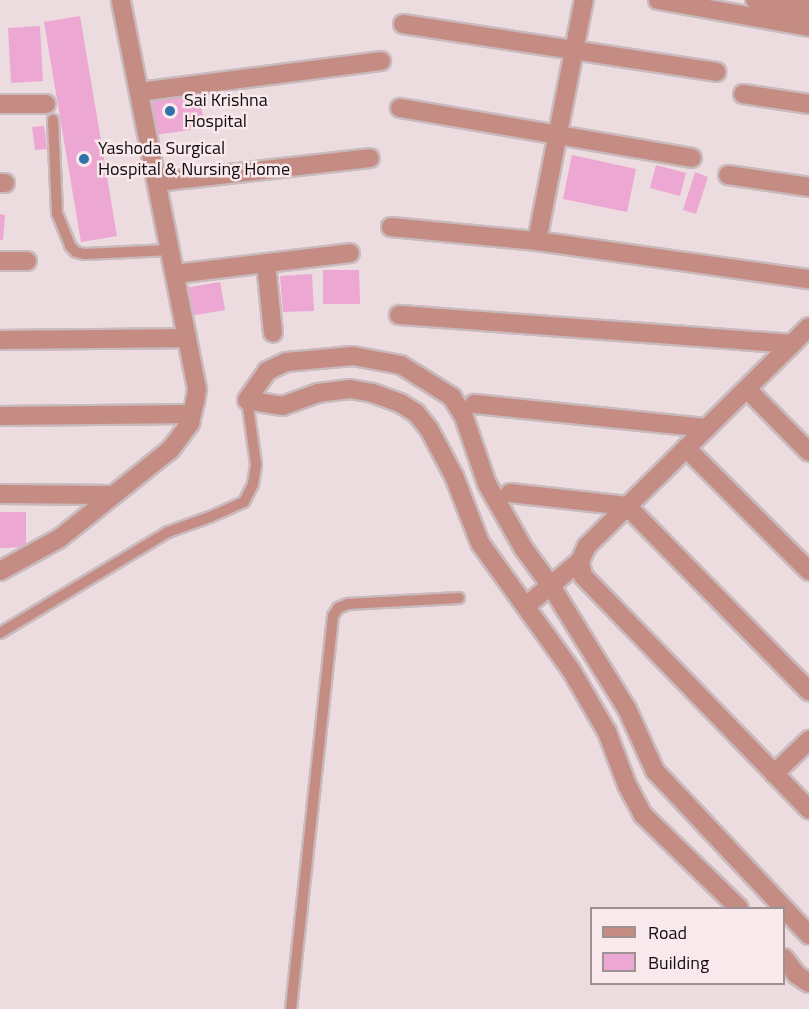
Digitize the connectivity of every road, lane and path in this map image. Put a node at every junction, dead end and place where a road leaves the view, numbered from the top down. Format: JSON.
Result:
{"nodes":[{"id":1,"x":121,"y":0,"type":"edge"},
{"id":2,"x":584,"y":0,"type":"edge"},
{"id":3,"x":658,"y":0,"type":"edge"},
{"id":4,"x":755,"y":0,"type":"edge"},
{"id":5,"x":809,"y":9,"type":"edge"},
{"id":6,"x":403,"y":24,"type":"dead end"},
{"id":7,"x":809,"y":27,"type":"edge"},
{"id":8,"x":574,"y":51,"type":"junction"},
{"id":9,"x":381,"y":61,"type":"dead end"},
{"id":10,"x":716,"y":72,"type":"dead end"},
{"id":11,"x":139,"y":92,"type":"junction"},
{"id":12,"x":743,"y":94,"type":"dead end"},
{"id":13,"x":0,"y":104,"type":"edge"},
{"id":14,"x":809,"y":104,"type":"edge"},
{"id":15,"x":400,"y":108,"type":"dead end"},
{"id":16,"x":49,"y":112,"type":"joint"},
{"id":17,"x":558,"y":133,"type":"junction"},
{"id":18,"x":370,"y":158,"type":"dead end"},
{"id":19,"x":692,"y":158,"type":"dead end"},
{"id":20,"x":728,"y":175,"type":"dead end"},
{"id":21,"x":157,"y":182,"type":"junction"},
{"id":22,"x":809,"y":187,"type":"edge"},
{"id":23,"x":391,"y":227,"type":"dead end"},
{"id":24,"x":537,"y":240,"type":"junction"},
{"id":25,"x":170,"y":250,"type":"junction"},
{"id":26,"x":350,"y":253,"type":"dead end"},
{"id":27,"x":0,"y":261,"type":"edge"},
{"id":28,"x":27,"y":261,"type":"dead end"},
{"id":29,"x":266,"y":263,"type":"junction"},
{"id":30,"x":175,"y":274,"type":"junction"},
{"id":31,"x":809,"y":279,"type":"edge"},
{"id":32,"x":399,"y":315,"type":"dead end"},
{"id":33,"x":273,"y":333,"type":"dead end"},
{"id":34,"x":803,"y":336,"type":"edge"},
{"id":35,"x":187,"y":338,"type":"junction"},
{"id":36,"x":0,"y":340,"type":"edge"},
{"id":37,"x":747,"y":389,"type":"junction"},
{"id":38,"x":247,"y":400,"type":"junction"},
{"id":39,"x":474,"y":404,"type":"dead end"},
{"id":40,"x":192,"y":414,"type":"junction"},
{"id":41,"x":0,"y":416,"type":"edge"},
{"id":42,"x":706,"y":428,"type":"junction"},
{"id":43,"x":686,"y":448,"type":"junction"},
{"id":44,"x":809,"y":452,"type":"edge"},
{"id":45,"x":510,"y":493,"type":"dead end"},
{"id":46,"x":0,"y":494,"type":"edge"},
{"id":47,"x":113,"y":495,"type":"junction"},
{"id":48,"x":627,"y":506,"type":"junction"},
{"id":49,"x":580,"y":561,"type":"junction"},
{"id":50,"x":0,"y":571,"type":"edge"},
{"id":51,"x":809,"y":571,"type":"edge"},
{"id":52,"x":551,"y":586,"type":"junction"},
{"id":53,"x":459,"y":598,"type":"dead end"},
{"id":54,"x":526,"y":606,"type":"junction"},
{"id":55,"x":0,"y":633,"type":"edge"},
{"id":56,"x":809,"y":691,"type":"edge"},
{"id":57,"x":809,"y":740,"type":"edge"},
{"id":58,"x":774,"y":774,"type":"junction"},
{"id":59,"x":809,"y":809,"type":"edge"},
{"id":60,"x":737,"y":907,"type":"edge"},
{"id":61,"x":783,"y":907,"type":"edge"},
{"id":62,"x":785,"y":909,"type":"edge"},
{"id":63,"x":809,"y":935,"type":"edge"},
{"id":64,"x":785,"y":960,"type":"edge"},
{"id":65,"x":809,"y":983,"type":"edge"},
{"id":66,"x":291,"y":1009,"type":"edge"}],
"edges":[{"from":1,"to":11,"type":"street"},
{"from":2,"to":8,"type":"street"},
{"from":3,"to":7,"type":"street"},
{"from":4,"to":5,"type":"street"},
{"from":6,"to":8,"type":"street"},
{"from":8,"to":10,"type":"street"},
{"from":8,"to":17,"type":"street"},
{"from":9,"to":11,"type":"street"},
{"from":11,"to":21,"type":"street"},
{"from":12,"to":14,"type":"street"},
{"from":13,"to":16,"type":"street"},
{"from":15,"to":17,"type":"street"},
{"from":16,"to":25,"type":"lane"},
{"from":17,"to":19,"type":"street"},
{"from":17,"to":24,"type":"street"},
{"from":18,"to":21,"type":"street"},
{"from":20,"to":22,"type":"street"},
{"from":21,"to":25,"type":"street"},
{"from":23,"to":24,"type":"street"},
{"from":24,"to":31,"type":"street"},
{"from":25,"to":30,"type":"street"},
{"from":26,"to":29,"type":"street"},
{"from":27,"to":28,"type":"street"},
{"from":29,"to":30,"type":"street"},
{"from":29,"to":33,"type":"street"},
{"from":30,"to":35,"type":"street"},
{"from":32,"to":34,"type":"street"},
{"from":34,"to":37,"type":"street"},
{"from":35,"to":36,"type":"street"},
{"from":35,"to":40,"type":"street"},
{"from":37,"to":42,"type":"street"},
{"from":37,"to":44,"type":"street"},
{"from":38,"to":52,"type":"street"},
{"from":38,"to":54,"type":"street"},
{"from":38,"to":55,"type":"lane"},
{"from":39,"to":42,"type":"street"},
{"from":40,"to":41,"type":"street"},
{"from":40,"to":47,"type":"street"},
{"from":42,"to":43,"type":"street"},
{"from":43,"to":48,"type":"street"},
{"from":43,"to":51,"type":"street"},
{"from":45,"to":48,"type":"street"},
{"from":46,"to":47,"type":"street"},
{"from":47,"to":50,"type":"street"},
{"from":48,"to":49,"type":"street"},
{"from":48,"to":56,"type":"street"},
{"from":49,"to":52,"type":"street"},
{"from":49,"to":58,"type":"street"},
{"from":52,"to":54,"type":"street"},
{"from":52,"to":61,"type":"street"},
{"from":53,"to":66,"type":"lane"},
{"from":54,"to":60,"type":"street"},
{"from":57,"to":58,"type":"street"},
{"from":58,"to":59,"type":"street"},
{"from":62,"to":63,"type":"street"},
{"from":64,"to":65,"type":"street"}]}
